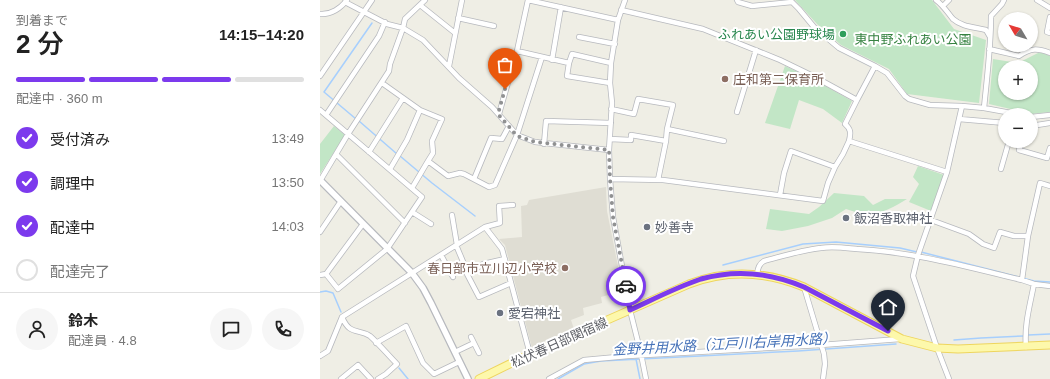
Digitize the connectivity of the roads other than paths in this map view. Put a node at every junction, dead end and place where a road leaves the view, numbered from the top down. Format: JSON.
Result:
{"nodes":[{"id":1,"x":372,"y":0,"type":"edge"},
{"id":2,"x":425,"y":0,"type":"edge"},
{"id":3,"x":462,"y":0,"type":"edge"},
{"id":4,"x":528,"y":0,"type":"edge"},
{"id":5,"x":737,"y":0,"type":"edge"},
{"id":6,"x":936,"y":0,"type":"edge"},
{"id":7,"x":949,"y":0,"type":"edge"},
{"id":8,"x":1004,"y":0,"type":"edge"},
{"id":9,"x":1037,"y":0,"type":"edge"},
{"id":10,"x":346,"y":1,"type":"edge"},
{"id":11,"x":623,"y":1,"type":"edge"},
{"id":12,"x":773,"y":2,"type":"edge"},
{"id":13,"x":420,"y":5,"type":"junction"},
{"id":14,"x":943,"y":6,"type":"junction"},
{"id":15,"x":561,"y":8,"type":"junction"},
{"id":16,"x":1050,"y":8,"type":"edge"},
{"id":17,"x":621,"y":10,"type":"junction"},
{"id":18,"x":363,"y":12,"type":"junction"},
{"id":19,"x":320,"y":14,"type":"edge"},
{"id":20,"x":1050,"y":17,"type":"edge"},
{"id":21,"x":458,"y":18,"type":"junction"},
{"id":22,"x":618,"y":20,"type":"junction"},
{"id":23,"x":385,"y":22,"type":"junction"},
{"id":24,"x":494,"y":26,"type":"dead end"},
{"id":25,"x":403,"y":28,"type":"junction"},
{"id":26,"x":455,"y":32,"type":"junction"},
{"id":27,"x":1050,"y":33,"type":"edge"},
{"id":28,"x":579,"y":37,"type":"dead end"},
{"id":29,"x":991,"y":38,"type":"junction"},
{"id":30,"x":614,"y":44,"type":"junction"},
{"id":31,"x":989,"y":49,"type":"junction"},
{"id":32,"x":756,"y":50,"type":"junction"},
{"id":33,"x":517,"y":51,"type":"junction"},
{"id":34,"x":1050,"y":53,"type":"edge"},
{"id":35,"x":542,"y":57,"type":"junction"},
{"id":36,"x":552,"y":60,"type":"junction"},
{"id":37,"x":569,"y":63,"type":"junction"},
{"id":38,"x":611,"y":63,"type":"junction"},
{"id":39,"x":448,"y":66,"type":"junction"},
{"id":40,"x":875,"y":66,"type":"junction"},
{"id":41,"x":320,"y":76,"type":"edge"},
{"id":42,"x":382,"y":83,"type":"junction"},
{"id":43,"x":610,"y":83,"type":"junction"},
{"id":44,"x":403,"y":98,"type":"junction"},
{"id":45,"x":856,"y":100,"type":"junction"},
{"id":46,"x":962,"y":106,"type":"junction"},
{"id":47,"x":984,"y":108,"type":"junction"},
{"id":48,"x":611,"y":109,"type":"junction"},
{"id":49,"x":320,"y":110,"type":"edge"},
{"id":50,"x":420,"y":110,"type":"junction"},
{"id":51,"x":998,"y":111,"type":"edge"},
{"id":52,"x":737,"y":112,"type":"dead end"},
{"id":53,"x":498,"y":114,"type":"junction"},
{"id":54,"x":326,"y":115,"type":"junction"},
{"id":55,"x":1050,"y":116,"type":"edge"},
{"id":56,"x":1038,"y":117,"type":"edge"},
{"id":57,"x":960,"y":119,"type":"junction"},
{"id":58,"x":998,"y":122,"type":"edge"},
{"id":59,"x":611,"y":123,"type":"junction"},
{"id":60,"x":1050,"y":123,"type":"edge"},
{"id":61,"x":1038,"y":125,"type":"edge"},
{"id":62,"x":509,"y":126,"type":"junction"},
{"id":63,"x":667,"y":129,"type":"junction"},
{"id":64,"x":348,"y":134,"type":"junction"},
{"id":65,"x":517,"y":136,"type":"junction"},
{"id":66,"x":610,"y":139,"type":"junction"},
{"id":67,"x":666,"y":141,"type":"junction"},
{"id":68,"x":724,"y":141,"type":"dead end"},
{"id":69,"x":849,"y":141,"type":"junction"},
{"id":70,"x":544,"y":144,"type":"junction"},
{"id":71,"x":1006,"y":148,"type":"edge"},
{"id":72,"x":1020,"y":148,"type":"edge"},
{"id":73,"x":1050,"y":148,"type":"edge"},
{"id":74,"x":609,"y":150,"type":"junction"},
{"id":75,"x":369,"y":152,"type":"junction"},
{"id":76,"x":336,"y":154,"type":"junction"},
{"id":77,"x":428,"y":162,"type":"junction"},
{"id":78,"x":835,"y":167,"type":"junction"},
{"id":79,"x":1001,"y":169,"type":"dead end"},
{"id":80,"x":390,"y":170,"type":"junction"},
{"id":81,"x":947,"y":172,"type":"junction"},
{"id":82,"x":474,"y":179,"type":"junction"},
{"id":83,"x":610,"y":179,"type":"junction"},
{"id":84,"x":320,"y":180,"type":"edge"},
{"id":85,"x":658,"y":180,"type":"junction"},
{"id":86,"x":1050,"y":186,"type":"edge"},
{"id":87,"x":412,"y":188,"type":"junction"},
{"id":88,"x":780,"y":195,"type":"junction"},
{"id":89,"x":341,"y":201,"type":"junction"},
{"id":90,"x":513,"y":205,"type":"dead end"},
{"id":91,"x":412,"y":212,"type":"junction"},
{"id":92,"x":452,"y":215,"type":"dead end"},
{"id":93,"x":931,"y":220,"type":"junction"},
{"id":94,"x":363,"y":224,"type":"junction"},
{"id":95,"x":405,"y":224,"type":"junction"},
{"id":96,"x":431,"y":224,"type":"dead end"},
{"id":97,"x":485,"y":227,"type":"junction"},
{"id":98,"x":320,"y":232,"type":"edge"},
{"id":99,"x":1028,"y":236,"type":"junction"},
{"id":100,"x":457,"y":245,"type":"junction"},
{"id":101,"x":387,"y":248,"type":"junction"},
{"id":102,"x":441,"y":255,"type":"junction"},
{"id":103,"x":918,"y":256,"type":"junction"},
{"id":104,"x":505,"y":259,"type":"junction"},
{"id":105,"x":326,"y":274,"type":"junction"},
{"id":106,"x":412,"y":274,"type":"junction"},
{"id":107,"x":467,"y":274,"type":"junction"},
{"id":108,"x":756,"y":274,"type":"junction"},
{"id":109,"x":320,"y":275,"type":"edge"},
{"id":110,"x":453,"y":277,"type":"dead end"},
{"id":111,"x":1022,"y":280,"type":"junction"},
{"id":112,"x":511,"y":283,"type":"junction"},
{"id":113,"x":1034,"y":284,"type":"junction"},
{"id":114,"x":1050,"y":286,"type":"edge"},
{"id":115,"x":804,"y":287,"type":"junction"},
{"id":116,"x":630,"y":310,"type":"junction"},
{"id":117,"x":342,"y":317,"type":"junction"},
{"id":118,"x":471,"y":337,"type":"dead end"},
{"id":119,"x":902,"y":339,"type":"junction"},
{"id":120,"x":376,"y":342,"type":"junction"},
{"id":121,"x":474,"y":342,"type":"junction"},
{"id":122,"x":821,"y":345,"type":"junction"},
{"id":123,"x":1050,"y":345,"type":"edge"},
{"id":124,"x":1026,"y":347,"type":"junction"},
{"id":125,"x":937,"y":348,"type":"junction"},
{"id":126,"x":455,"y":352,"type":"junction"},
{"id":127,"x":479,"y":353,"type":"dead end"},
{"id":128,"x":530,"y":354,"type":"junction"},
{"id":129,"x":320,"y":356,"type":"edge"},
{"id":130,"x":642,"y":356,"type":"junction"},
{"id":131,"x":459,"y":362,"type":"junction"},
{"id":132,"x":341,"y":379,"type":"edge"},
{"id":133,"x":371,"y":379,"type":"edge"},
{"id":134,"x":378,"y":379,"type":"edge"},
{"id":135,"x":468,"y":379,"type":"edge"},
{"id":136,"x":479,"y":379,"type":"edge"},
{"id":137,"x":549,"y":379,"type":"edge"},
{"id":138,"x":646,"y":379,"type":"edge"},
{"id":139,"x":823,"y":379,"type":"edge"},
{"id":140,"x":949,"y":379,"type":"edge"}],
"edges":[{"from":1,"to":18,"type":"street"},
{"from":2,"to":13,"type":"street"},
{"from":3,"to":21,"type":"street"},
{"from":4,"to":15,"type":"street"},
{"from":4,"to":33,"type":"street"},
{"from":5,"to":12,"type":"street"},
{"from":6,"to":14,"type":"street"},
{"from":7,"to":14,"type":"street"},
{"from":8,"to":29,"type":"street"},
{"from":9,"to":16,"type":"street"},
{"from":10,"to":18,"type":"street"},
{"from":10,"to":19,"type":"street"},
{"from":11,"to":17,"type":"street"},
{"from":12,"to":40,"type":"street"},
{"from":13,"to":25,"type":"street"},
{"from":13,"to":26,"type":"street"},
{"from":14,"to":29,"type":"street"},
{"from":15,"to":22,"type":"street"},
{"from":15,"to":36,"type":"street"},
{"from":17,"to":22,"type":"street"},
{"from":17,"to":32,"type":"street"},
{"from":18,"to":23,"type":"street"},
{"from":18,"to":41,"type":"street"},
{"from":20,"to":27,"type":"street"},
{"from":21,"to":24,"type":"street"},
{"from":21,"to":26,"type":"street"},
{"from":22,"to":30,"type":"street"},
{"from":23,"to":25,"type":"street"},
{"from":23,"to":54,"type":"street"},
{"from":25,"to":39,"type":"street"},
{"from":25,"to":42,"type":"street"},
{"from":26,"to":39,"type":"street"},
{"from":28,"to":30,"type":"street"},
{"from":29,"to":31,"type":"street"},
{"from":30,"to":38,"type":"street"},
{"from":31,"to":34,"type":"street"},
{"from":31,"to":47,"type":"street"},
{"from":32,"to":45,"type":"street"},
{"from":32,"to":52,"type":"street"},
{"from":33,"to":35,"type":"street"},
{"from":33,"to":53,"type":"street"},
{"from":35,"to":36,"type":"street"},
{"from":35,"to":65,"type":"street"},
{"from":36,"to":37,"type":"street"},
{"from":37,"to":38,"type":"street"},
{"from":37,"to":43,"type":"street"},
{"from":38,"to":43,"type":"street"},
{"from":39,"to":53,"type":"street"},
{"from":40,"to":45,"type":"street"},
{"from":40,"to":46,"type":"street"},
{"from":42,"to":44,"type":"street"},
{"from":42,"to":64,"type":"street"},
{"from":43,"to":48,"type":"street"},
{"from":44,"to":50,"type":"street"},
{"from":44,"to":75,"type":"street"},
{"from":45,"to":69,"type":"street"},
{"from":46,"to":47,"type":"street"},
{"from":46,"to":57,"type":"street"},
{"from":47,"to":51,"type":"street"},
{"from":48,"to":59,"type":"street"},
{"from":48,"to":63,"type":"street"},
{"from":49,"to":54,"type":"street"},
{"from":50,"to":77,"type":"street"},
{"from":50,"to":80,"type":"street"},
{"from":53,"to":62,"type":"street"},
{"from":54,"to":64,"type":"street"},
{"from":55,"to":56,"type":"street"},
{"from":57,"to":58,"type":"street"},
{"from":57,"to":81,"type":"street"},
{"from":59,"to":66,"type":"street"},
{"from":59,"to":70,"type":"street"},
{"from":60,"to":61,"type":"street"},
{"from":62,"to":65,"type":"street"},
{"from":62,"to":82,"type":"street"},
{"from":63,"to":67,"type":"street"},
{"from":63,"to":68,"type":"street"},
{"from":64,"to":75,"type":"street"},
{"from":64,"to":76,"type":"street"},
{"from":65,"to":70,"type":"street"},
{"from":65,"to":82,"type":"street"},
{"from":66,"to":67,"type":"street"},
{"from":66,"to":74,"type":"street"},
{"from":67,"to":85,"type":"street"},
{"from":69,"to":78,"type":"street"},
{"from":69,"to":81,"type":"street"},
{"from":70,"to":74,"type":"street"},
{"from":71,"to":79,"type":"street"},
{"from":72,"to":73,"type":"street"},
{"from":74,"to":83,"type":"street"},
{"from":75,"to":80,"type":"street"},
{"from":76,"to":84,"type":"street"},
{"from":76,"to":95,"type":"street"},
{"from":77,"to":82,"type":"street"},
{"from":77,"to":87,"type":"street"},
{"from":78,"to":88,"type":"street"},
{"from":78,"to":88,"type":"street"},
{"from":80,"to":87,"type":"street"},
{"from":81,"to":93,"type":"street"},
{"from":83,"to":85,"type":"street"},
{"from":83,"to":116,"type":"street"},
{"from":84,"to":89,"type":"street"},
{"from":85,"to":88,"type":"street"},
{"from":86,"to":99,"type":"street"},
{"from":87,"to":91,"type":"street"},
{"from":89,"to":94,"type":"street"},
{"from":89,"to":98,"type":"street"},
{"from":90,"to":97,"type":"street"},
{"from":91,"to":95,"type":"street"},
{"from":91,"to":96,"type":"street"},
{"from":92,"to":100,"type":"street"},
{"from":93,"to":99,"type":"street"},
{"from":93,"to":103,"type":"street"},
{"from":94,"to":101,"type":"street"},
{"from":94,"to":105,"type":"street"},
{"from":95,"to":101,"type":"street"},
{"from":97,"to":100,"type":"street"},
{"from":97,"to":104,"type":"street"},
{"from":99,"to":111,"type":"street"},
{"from":100,"to":102,"type":"street"},
{"from":100,"to":107,"type":"street"},
{"from":101,"to":105,"type":"street"},
{"from":101,"to":106,"type":"street"},
{"from":102,"to":106,"type":"street"},
{"from":102,"to":110,"type":"street"},
{"from":103,"to":108,"type":"street"},
{"from":103,"to":111,"type":"street"},
{"from":103,"to":125,"type":"street"},
{"from":104,"to":107,"type":"street"},
{"from":104,"to":112,"type":"street"},
{"from":105,"to":109,"type":"street"},
{"from":106,"to":117,"type":"street"},
{"from":106,"to":126,"type":"street"},
{"from":107,"to":112,"type":"street"},
{"from":108,"to":115,"type":"main road","name":"松伏春日部関宿線"},
{"from":108,"to":116,"type":"main road","name":"松伏春日部関宿線"},
{"from":111,"to":113,"type":"street"},
{"from":112,"to":128,"type":"street"},
{"from":113,"to":114,"type":"street"},
{"from":113,"to":124,"type":"street"},
{"from":115,"to":119,"type":"main road","name":"松伏春日部関宿線"},
{"from":115,"to":122,"type":"street"},
{"from":116,"to":128,"type":"main road","name":"松伏春日部関宿線"},
{"from":116,"to":130,"type":"street"},
{"from":117,"to":120,"type":"street"},
{"from":117,"to":129,"type":"street"},
{"from":118,"to":121,"type":"street"},
{"from":119,"to":122,"type":"street"},
{"from":119,"to":125,"type":"main road","name":"松伏春日部関宿線"},
{"from":120,"to":131,"type":"street"},
{"from":120,"to":134,"type":"street"},
{"from":121,"to":126,"type":"street"},
{"from":121,"to":127,"type":"street"},
{"from":122,"to":130,"type":"street"},
{"from":122,"to":139,"type":"street"},
{"from":123,"to":124,"type":"main road","name":"松伏春日部関宿線"},
{"from":124,"to":125,"type":"main road","name":"松伏春日部関宿線"},
{"from":125,"to":140,"type":"street"},
{"from":126,"to":131,"type":"street"},
{"from":128,"to":136,"type":"main road","name":"松伏春日部関宿線"},
{"from":130,"to":137,"type":"street"},
{"from":130,"to":138,"type":"street"},
{"from":131,"to":135,"type":"street"},
{"from":132,"to":133,"type":"street"}]}
